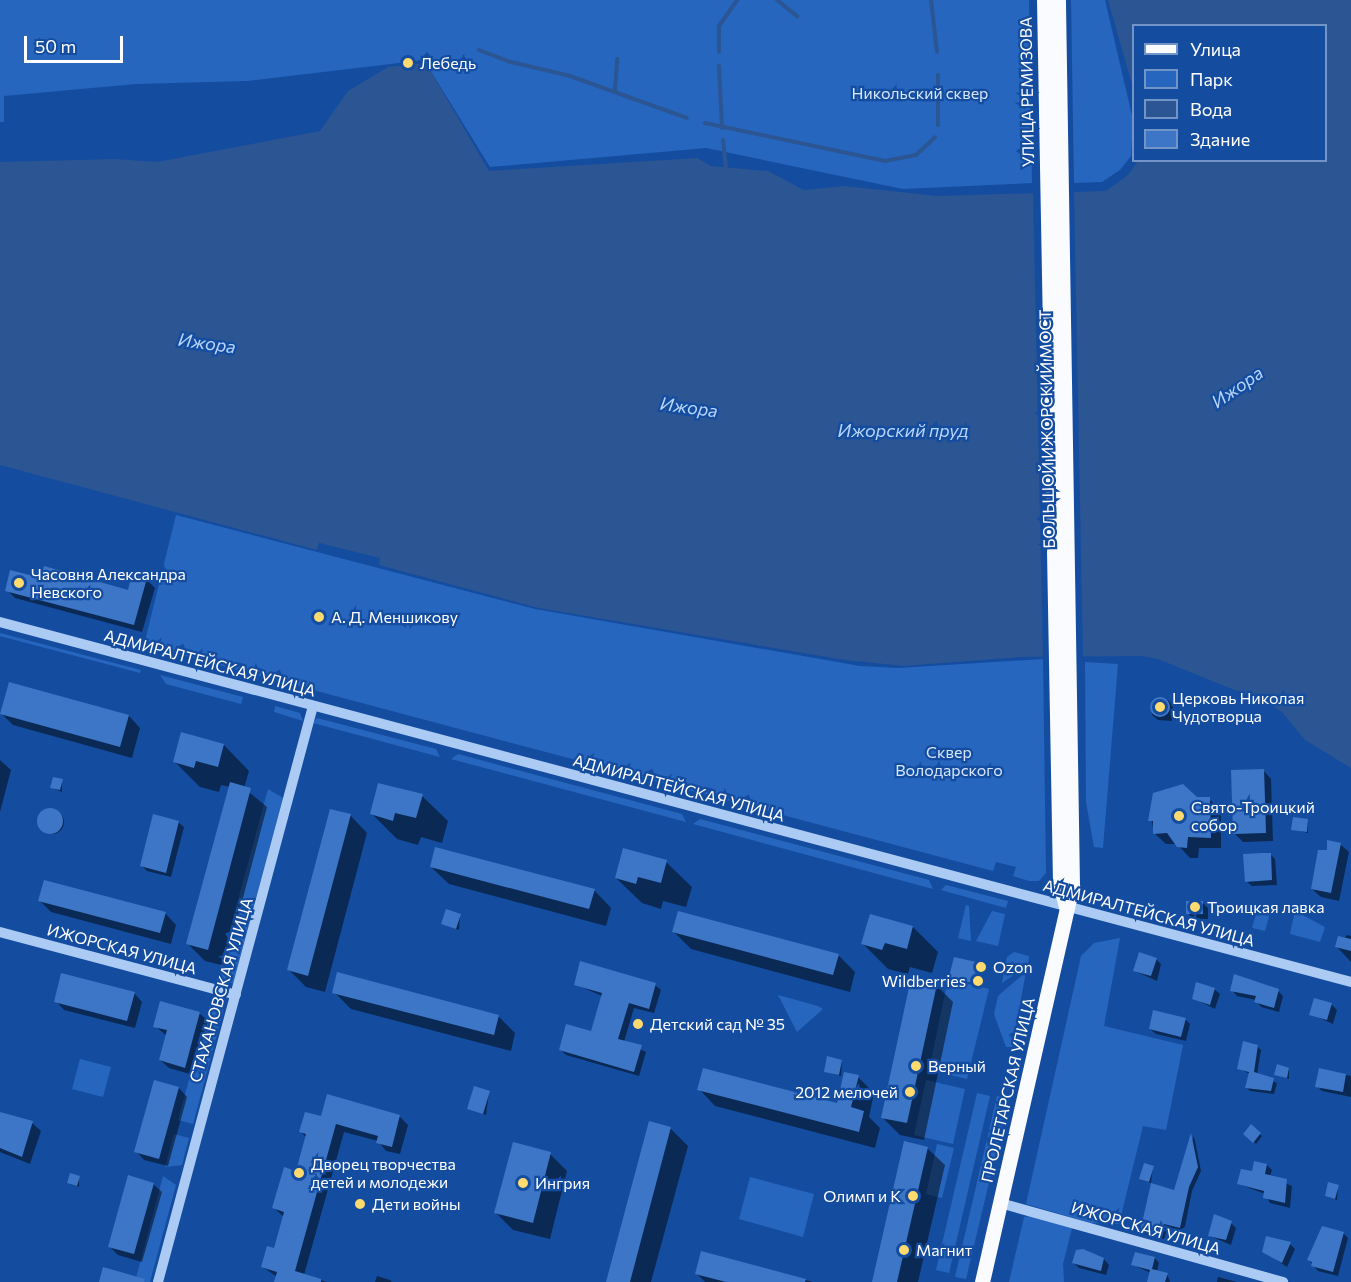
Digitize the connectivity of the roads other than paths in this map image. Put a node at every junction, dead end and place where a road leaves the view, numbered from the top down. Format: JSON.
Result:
{"nodes":[{"id":1,"x":1044,"y":0,"type":"edge"},
{"id":2,"x":1058,"y":0,"type":"edge"},
{"id":3,"x":1053,"y":183,"type":"junction"},
{"id":4,"x":0,"y":622,"type":"edge"},
{"id":5,"x":1064,"y":675,"type":"joint"},
{"id":6,"x":313,"y":706,"type":"junction"},
{"id":7,"x":1066,"y":906,"type":"junction"},
{"id":8,"x":0,"y":932,"type":"edge"},
{"id":9,"x":1351,"y":982,"type":"edge"},
{"id":10,"x":236,"y":995,"type":"junction"},
{"id":11,"x":1000,"y":1203,"type":"junction"},
{"id":12,"x":159,"y":1282,"type":"edge"},
{"id":13,"x":982,"y":1282,"type":"edge"},
{"id":14,"x":1283,"y":1282,"type":"edge"}],
"edges":[{"from":1,"to":3,"type":"main road","name":"УЛИЦА РЕМИЗОВА"},
{"from":2,"to":3,"type":"main road","name":"УЛИЦА РЕМИЗОВА"},
{"from":3,"to":5,"type":"main road","name":"БОЛЬШОЙ ИЖОРСКИЙ МОСТ"},
{"from":4,"to":6,"type":"street","name":"АДМИРАЛТЕЙСКАЯ УЛИЦА"},
{"from":5,"to":7,"type":"main road","name":"ПРОЛЕТАРСКАЯ УЛИЦА"},
{"from":6,"to":7,"type":"street","name":"АДМИРАЛТЕЙСКАЯ УЛИЦА"},
{"from":6,"to":10,"type":"street","name":"СТАХАНОВСКАЯ УЛИЦА"},
{"from":7,"to":9,"type":"street","name":"АДМИРАЛТЕЙСКАЯ УЛИЦА"},
{"from":7,"to":11,"type":"main road","name":"ПРОЛЕТАРСКАЯ УЛИЦА"},
{"from":8,"to":10,"type":"street","name":"ИЖОРСКАЯ УЛИЦА"},
{"from":10,"to":12,"type":"street","name":"СТАХАНОВСКАЯ УЛИЦА"},
{"from":11,"to":13,"type":"main road","name":"ПРОЛЕТАРСКАЯ УЛИЦА"},
{"from":11,"to":14,"type":"street","name":"ИЖОРСКАЯ УЛИЦА"}]}
